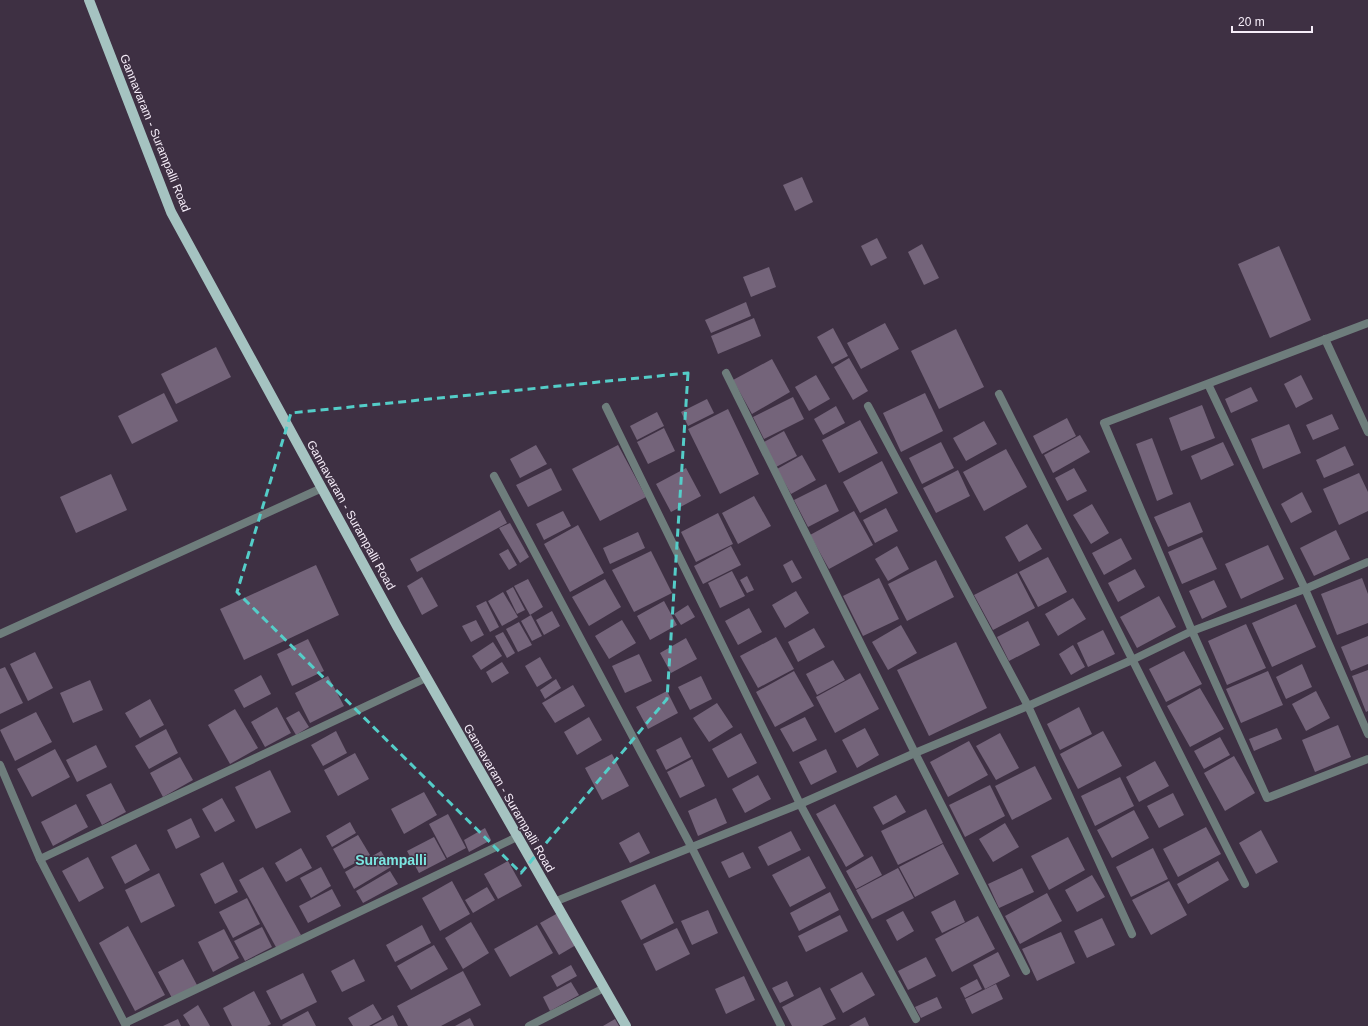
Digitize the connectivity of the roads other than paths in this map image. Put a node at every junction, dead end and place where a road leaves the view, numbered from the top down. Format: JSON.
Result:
{"nodes":[{"id":1,"x":89,"y":0,"type":"edge"},
{"id":2,"x":1368,"y":322,"type":"edge"},
{"id":3,"x":1325,"y":339,"type":"junction"},
{"id":4,"x":726,"y":373,"type":"dead end"},
{"id":5,"x":1208,"y":384,"type":"junction"},
{"id":6,"x":999,"y":394,"type":"dead end"},
{"id":7,"x":868,"y":406,"type":"dead end"},
{"id":8,"x":606,"y":407,"type":"dead end"},
{"id":9,"x":1368,"y":432,"type":"edge"},
{"id":10,"x":494,"y":476,"type":"dead end"},
{"id":11,"x":322,"y":488,"type":"junction"},
{"id":12,"x":1368,"y":562,"type":"edge"},
{"id":13,"x":1305,"y":589,"type":"junction"},
{"id":14,"x":1192,"y":631,"type":"junction"},
{"id":15,"x":0,"y":634,"type":"edge"},
{"id":16,"x":1132,"y":660,"type":"junction"},
{"id":17,"x":426,"y":678,"type":"junction"},
{"id":18,"x":1028,"y":706,"type":"junction"},
{"id":19,"x":1368,"y":734,"type":"edge"},
{"id":20,"x":914,"y":753,"type":"junction"},
{"id":21,"x":1368,"y":759,"type":"edge"},
{"id":22,"x":0,"y":765,"type":"edge"},
{"id":23,"x":800,"y":804,"type":"junction"},
{"id":24,"x":517,"y":837,"type":"junction"},
{"id":25,"x":692,"y":848,"type":"junction"},
{"id":26,"x":40,"y":859,"type":"junction"},
{"id":27,"x":1245,"y":884,"type":"dead end"},
{"id":28,"x":554,"y":902,"type":"junction"},
{"id":29,"x":1132,"y":934,"type":"dead end"},
{"id":30,"x":1026,"y":971,"type":"dead end"},
{"id":31,"x":604,"y":988,"type":"junction"},
{"id":32,"x":916,"y":1019,"type":"dead end"},
{"id":33,"x":126,"y":1024,"type":"edge"},
{"id":34,"x":529,"y":1026,"type":"edge"},
{"id":35,"x":626,"y":1026,"type":"edge"},
{"id":36,"x":781,"y":1026,"type":"edge"}],
"edges":[{"from":1,"to":11,"type":"main road","name":"Gannavaram - Surampalli Road"},
{"from":2,"to":3,"type":"street"},
{"from":3,"to":5,"type":"street"},
{"from":3,"to":9,"type":"street"},
{"from":4,"to":20,"type":"street"},
{"from":5,"to":13,"type":"street"},
{"from":5,"to":14,"type":"street"},
{"from":6,"to":16,"type":"street"},
{"from":7,"to":18,"type":"street"},
{"from":8,"to":23,"type":"street"},
{"from":10,"to":25,"type":"street"},
{"from":11,"to":15,"type":"street"},
{"from":11,"to":17,"type":"main road","name":"Gannavaram - Surampalli Road"},
{"from":12,"to":13,"type":"street"},
{"from":13,"to":14,"type":"street"},
{"from":13,"to":19,"type":"street"},
{"from":14,"to":16,"type":"street"},
{"from":14,"to":21,"type":"street"},
{"from":16,"to":18,"type":"street"},
{"from":16,"to":27,"type":"street"},
{"from":17,"to":24,"type":"main road","name":"Gannavaram - Surampalli Road"},
{"from":17,"to":26,"type":"street"},
{"from":18,"to":20,"type":"street"},
{"from":18,"to":29,"type":"street"},
{"from":20,"to":23,"type":"street"},
{"from":20,"to":30,"type":"street"},
{"from":22,"to":26,"type":"street"},
{"from":23,"to":25,"type":"street"},
{"from":23,"to":32,"type":"street"},
{"from":24,"to":28,"type":"main road","name":"Gannavaram - Surampalli Road"},
{"from":24,"to":33,"type":"street"},
{"from":25,"to":28,"type":"street"},
{"from":25,"to":36,"type":"street"},
{"from":26,"to":33,"type":"street"},
{"from":28,"to":31,"type":"main road","name":"Gannavaram - Surampalli Road"},
{"from":31,"to":34,"type":"street"},
{"from":31,"to":35,"type":"main road","name":"Gannavaram - Surampalli Road"}]}
